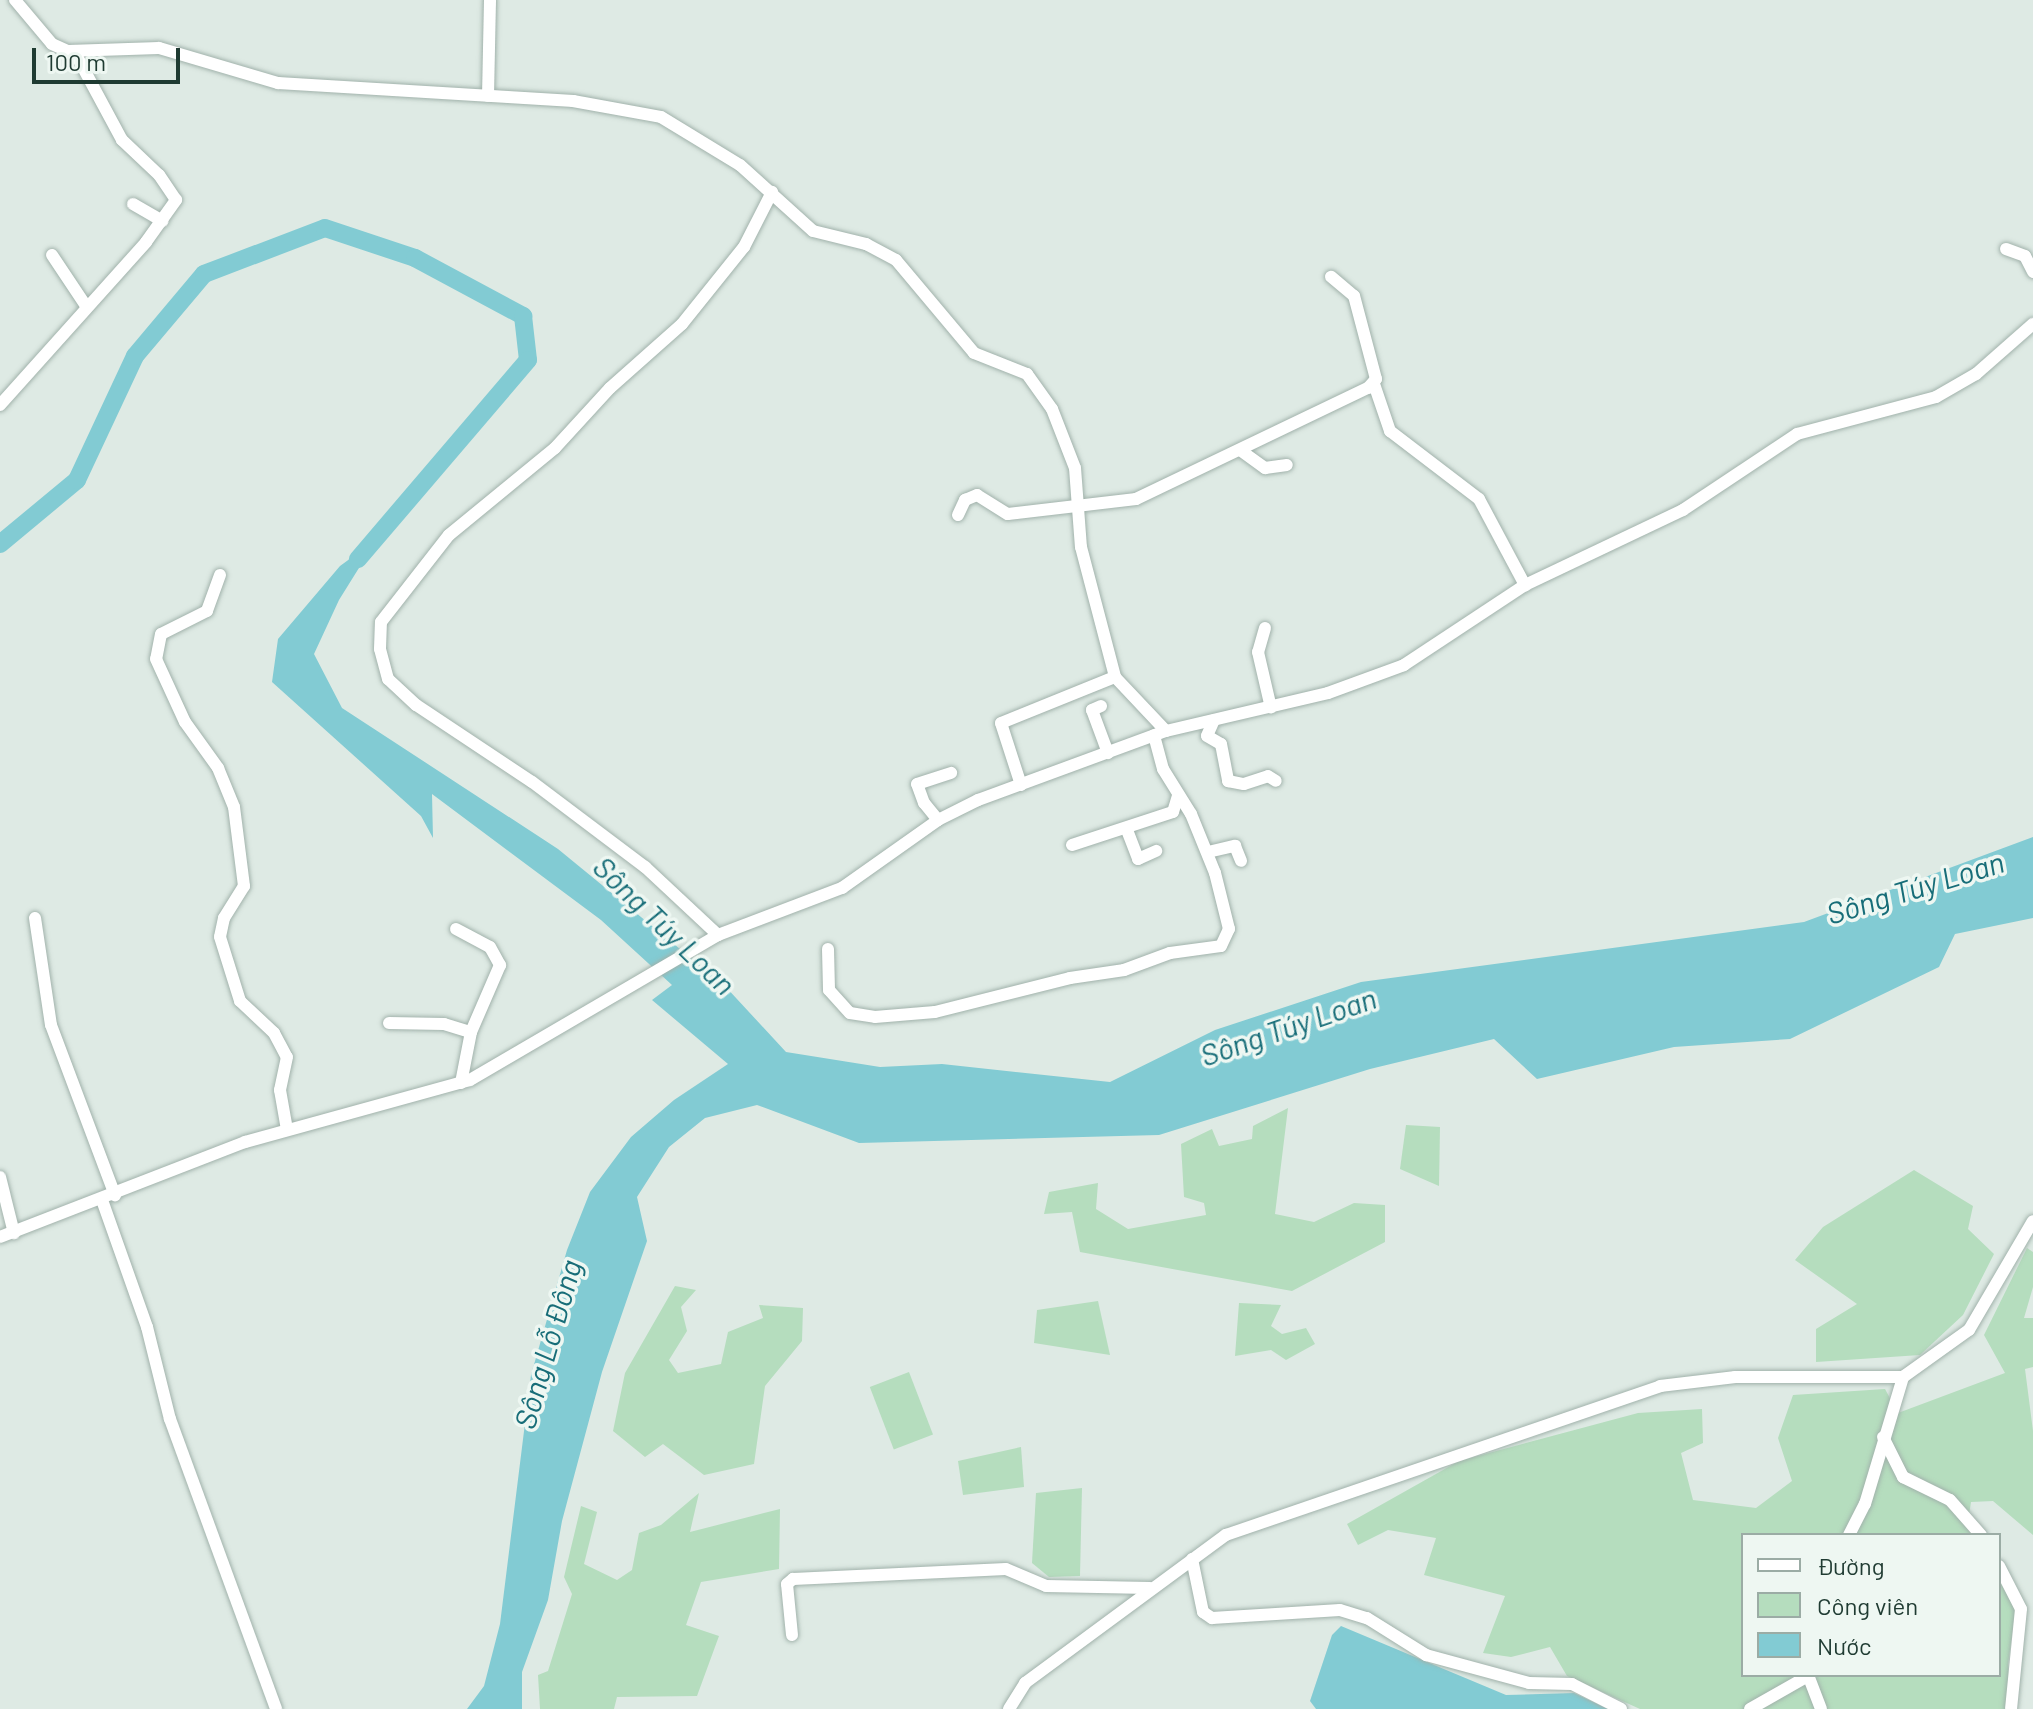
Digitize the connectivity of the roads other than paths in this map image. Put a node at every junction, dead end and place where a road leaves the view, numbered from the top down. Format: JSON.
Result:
{"nodes":[{"id":1,"x":15,"y":0,"type":"edge"},
{"id":2,"x":490,"y":0,"type":"edge"},
{"id":3,"x":74,"y":51,"type":"junction"},
{"id":4,"x":488,"y":96,"type":"junction"},
{"id":5,"x":772,"y":192,"type":"junction"},
{"id":6,"x":133,"y":204,"type":"dead end"},
{"id":7,"x":163,"y":221,"type":"junction"},
{"id":8,"x":2006,"y":249,"type":"dead end"},
{"id":9,"x":52,"y":255,"type":"dead end"},
{"id":10,"x":2033,"y":272,"type":"edge"},
{"id":11,"x":1331,"y":277,"type":"dead end"},
{"id":12,"x":86,"y":306,"type":"junction"},
{"id":13,"x":2033,"y":324,"type":"edge"},
{"id":14,"x":0,"y":384,"type":"edge"},
{"id":15,"x":1374,"y":384,"type":"junction"},
{"id":16,"x":10,"y":394,"type":"junction"},
{"id":17,"x":0,"y":405,"type":"edge"},
{"id":18,"x":1240,"y":450,"type":"junction"},
{"id":19,"x":1287,"y":465,"type":"dead end"},
{"id":20,"x":1078,"y":504,"type":"junction"},
{"id":21,"x":958,"y":515,"type":"dead end"},
{"id":22,"x":220,"y":575,"type":"dead end"},
{"id":23,"x":1525,"y":585,"type":"junction"},
{"id":24,"x":1265,"y":628,"type":"dead end"},
{"id":25,"x":1115,"y":677,"type":"junction"},
{"id":26,"x":1101,"y":706,"type":"dead end"},
{"id":27,"x":1271,"y":708,"type":"junction"},
{"id":28,"x":1214,"y":720,"type":"junction"},
{"id":29,"x":1160,"y":733,"type":"junction"},
{"id":30,"x":1108,"y":753,"type":"junction"},
{"id":31,"x":951,"y":773,"type":"dead end"},
{"id":32,"x":1276,"y":781,"type":"dead end"},
{"id":33,"x":1021,"y":785,"type":"junction"},
{"id":34,"x":1178,"y":796,"type":"junction"},
{"id":35,"x":938,"y":820,"type":"junction"},
{"id":36,"x":1127,"y":830,"type":"junction"},
{"id":37,"x":1072,"y":845,"type":"dead end"},
{"id":38,"x":1156,"y":851,"type":"dead end"},
{"id":39,"x":1208,"y":852,"type":"junction"},
{"id":40,"x":1241,"y":861,"type":"dead end"},
{"id":41,"x":35,"y":918,"type":"dead end"},
{"id":42,"x":456,"y":929,"type":"dead end"},
{"id":43,"x":718,"y":935,"type":"junction"},
{"id":44,"x":828,"y":949,"type":"dead end"},
{"id":45,"x":389,"y":1023,"type":"dead end"},
{"id":46,"x":471,"y":1032,"type":"junction"},
{"id":47,"x":461,"y":1083,"type":"junction"},
{"id":48,"x":287,"y":1129,"type":"junction"},
{"id":49,"x":0,"y":1177,"type":"edge"},
{"id":50,"x":109,"y":1197,"type":"junction"},
{"id":51,"x":2033,"y":1221,"type":"edge"},
{"id":52,"x":14,"y":1233,"type":"junction"},
{"id":53,"x":0,"y":1237,"type":"edge"},
{"id":54,"x":1903,"y":1377,"type":"junction"},
{"id":55,"x":1883,"y":1437,"type":"junction"},
{"id":56,"x":1850,"y":1533,"type":"edge"},
{"id":57,"x":1980,"y":1533,"type":"edge"},
{"id":58,"x":1192,"y":1559,"type":"junction"},
{"id":59,"x":2001,"y":1570,"type":"edge"},
{"id":60,"x":1150,"y":1588,"type":"junction"},
{"id":61,"x":792,"y":1635,"type":"dead end"},
{"id":62,"x":1805,"y":1677,"type":"edge"},
{"id":63,"x":1809,"y":1677,"type":"edge"},
{"id":64,"x":276,"y":1709,"type":"edge"},
{"id":65,"x":1009,"y":1709,"type":"edge"},
{"id":66,"x":1621,"y":1709,"type":"edge"},
{"id":67,"x":1750,"y":1709,"type":"edge"},
{"id":68,"x":1821,"y":1709,"type":"edge"},
{"id":69,"x":2011,"y":1709,"type":"edge"}],
"edges":[{"from":1,"to":3,"type":"street"},
{"from":2,"to":4,"type":"street"},
{"from":3,"to":4,"type":"street"},
{"from":3,"to":7,"type":"street"},
{"from":4,"to":5,"type":"street"},
{"from":5,"to":20,"type":"street"},
{"from":5,"to":43,"type":"street"},
{"from":6,"to":7,"type":"street"},
{"from":7,"to":12,"type":"street"},
{"from":8,"to":10,"type":"street"},
{"from":9,"to":12,"type":"street"},
{"from":11,"to":15,"type":"street"},
{"from":12,"to":16,"type":"street"},
{"from":13,"to":23,"type":"street"},
{"from":14,"to":16,"type":"street"},
{"from":15,"to":18,"type":"street"},
{"from":15,"to":23,"type":"street"},
{"from":16,"to":17,"type":"street"},
{"from":18,"to":19,"type":"street"},
{"from":18,"to":20,"type":"street"},
{"from":20,"to":21,"type":"street"},
{"from":20,"to":25,"type":"street"},
{"from":22,"to":48,"type":"street"},
{"from":23,"to":27,"type":"street"},
{"from":24,"to":27,"type":"street"},
{"from":25,"to":29,"type":"street"},
{"from":25,"to":33,"type":"street"},
{"from":26,"to":30,"type":"street"},
{"from":27,"to":28,"type":"street"},
{"from":28,"to":29,"type":"street"},
{"from":28,"to":32,"type":"street"},
{"from":29,"to":30,"type":"street"},
{"from":29,"to":34,"type":"street"},
{"from":30,"to":33,"type":"street"},
{"from":31,"to":35,"type":"street"},
{"from":33,"to":35,"type":"street"},
{"from":34,"to":36,"type":"street"},
{"from":34,"to":39,"type":"street"},
{"from":35,"to":43,"type":"street"},
{"from":36,"to":37,"type":"street"},
{"from":36,"to":38,"type":"street"},
{"from":39,"to":40,"type":"street"},
{"from":39,"to":44,"type":"street"},
{"from":41,"to":50,"type":"street"},
{"from":42,"to":46,"type":"street"},
{"from":43,"to":47,"type":"street"},
{"from":45,"to":46,"type":"street"},
{"from":46,"to":47,"type":"street"},
{"from":47,"to":48,"type":"street"},
{"from":48,"to":50,"type":"street"},
{"from":49,"to":52,"type":"street"},
{"from":50,"to":52,"type":"street"},
{"from":50,"to":64,"type":"street"},
{"from":51,"to":54,"type":"street"},
{"from":52,"to":53,"type":"street"},
{"from":54,"to":55,"type":"street"},
{"from":54,"to":58,"type":"street"},
{"from":55,"to":56,"type":"street"},
{"from":55,"to":57,"type":"street"},
{"from":58,"to":60,"type":"street"},
{"from":58,"to":66,"type":"street"},
{"from":59,"to":69,"type":"street"},
{"from":60,"to":61,"type":"street"},
{"from":60,"to":65,"type":"street"},
{"from":62,"to":67,"type":"street"},
{"from":63,"to":68,"type":"street"}]}
